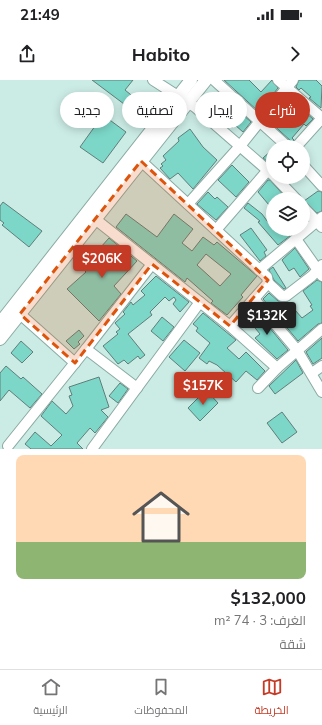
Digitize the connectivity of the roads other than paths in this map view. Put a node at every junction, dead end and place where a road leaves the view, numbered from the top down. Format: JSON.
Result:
{"nodes":[{"id":1,"x":153,"y":80,"type":"edge"},
{"id":2,"x":191,"y":80,"type":"edge"},
{"id":3,"x":206,"y":80,"type":"edge"},
{"id":4,"x":214,"y":80,"type":"edge"},
{"id":5,"x":278,"y":80,"type":"edge"},
{"id":6,"x":290,"y":84,"type":"edge"},
{"id":7,"x":171,"y":92,"type":"edge"},
{"id":8,"x":182,"y":92,"type":"edge"},
{"id":9,"x":284,"y":92,"type":"edge"},
{"id":10,"x":188,"y":104,"type":"junction"},
{"id":11,"x":255,"y":117,"type":"edge"},
{"id":12,"x":322,"y":118,"type":"edge"},
{"id":13,"x":255,"y":127,"type":"edge"},
{"id":14,"x":155,"y":128,"type":"edge"},
{"id":15,"x":268,"y":128,"type":"edge"},
{"id":16,"x":280,"y":140,"type":"edge"},
{"id":17,"x":302,"y":140,"type":"edge"},
{"id":18,"x":240,"y":146,"type":"junction"},
{"id":19,"x":142,"y":161,"type":"junction"},
{"id":20,"x":266,"y":168,"type":"edge"},
{"id":21,"x":310,"y":173,"type":"edge"},
{"id":22,"x":266,"y":179,"type":"edge"},
{"id":23,"x":282,"y":184,"type":"edge"},
{"id":24,"x":322,"y":186,"type":"edge"},
{"id":25,"x":290,"y":192,"type":"edge"},
{"id":26,"x":188,"y":204,"type":"junction"},
{"id":27,"x":310,"y":213,"type":"edge"},
{"id":28,"x":91,"y":216,"type":"junction"},
{"id":29,"x":320,"y":222,"type":"edge"},
{"id":30,"x":216,"y":230,"type":"junction"},
{"id":31,"x":296,"y":239,"type":"junction"},
{"id":32,"x":152,"y":264,"type":"junction"},
{"id":33,"x":259,"y":270,"type":"junction"},
{"id":34,"x":320,"y":270,"type":"edge"},
{"id":35,"x":268,"y":283,"type":"junction"},
{"id":36,"x":254,"y":299,"type":"junction"},
{"id":37,"x":200,"y":302,"type":"junction"},
{"id":38,"x":20,"y":314,"type":"junction"},
{"id":39,"x":0,"y":323,"type":"edge"},
{"id":40,"x":230,"y":326,"type":"junction"},
{"id":41,"x":322,"y":329,"type":"edge"},
{"id":42,"x":0,"y":339,"type":"edge"},
{"id":43,"x":86,"y":349,"type":"junction"},
{"id":44,"x":297,"y":350,"type":"junction"},
{"id":45,"x":75,"y":363,"type":"junction"},
{"id":46,"x":322,"y":366,"type":"edge"},
{"id":47,"x":277,"y":368,"type":"junction"},
{"id":48,"x":312,"y":373,"type":"junction"},
{"id":49,"x":137,"y":388,"type":"junction"},
{"id":50,"x":258,"y":388,"type":"dead end"},
{"id":51,"x":322,"y":392,"type":"edge"},
{"id":52,"x":0,"y":439,"type":"edge"},
{"id":53,"x":11,"y":447,"type":"edge"},
{"id":54,"x":92,"y":449,"type":"edge"}],
"edges":[{"from":1,"to":7,"type":"street"},
{"from":2,"to":8,"type":"main road"},
{"from":3,"to":10,"type":"main road"},
{"from":4,"to":11,"type":"street"},
{"from":5,"to":6,"type":"street"},
{"from":6,"to":9,"type":"street"},
{"from":6,"to":12,"type":"street"},
{"from":10,"to":18,"type":"street"},
{"from":10,"to":19,"type":"main road"},
{"from":12,"to":17,"type":"street"},
{"from":13,"to":18,"type":"street"},
{"from":14,"to":28,"type":"main road"},
{"from":15,"to":16,"type":"street"},
{"from":18,"to":20,"type":"street"},
{"from":18,"to":26,"type":"street"},
{"from":19,"to":26,"type":"street"},
{"from":19,"to":28,"type":"main road"},
{"from":21,"to":24,"type":"street"},
{"from":22,"to":30,"type":"street"},
{"from":23,"to":25,"type":"street"},
{"from":26,"to":30,"type":"street"},
{"from":27,"to":29,"type":"street"},
{"from":28,"to":32,"type":"street"},
{"from":28,"to":38,"type":"main road"},
{"from":28,"to":39,"type":"main road"},
{"from":29,"to":31,"type":"street"},
{"from":30,"to":33,"type":"street"},
{"from":31,"to":33,"type":"street"},
{"from":31,"to":34,"type":"street"},
{"from":32,"to":37,"type":"street"},
{"from":32,"to":43,"type":"street"},
{"from":33,"to":35,"type":"street"},
{"from":34,"to":35,"type":"street"},
{"from":35,"to":36,"type":"street"},
{"from":36,"to":40,"type":"street"},
{"from":36,"to":44,"type":"street"},
{"from":37,"to":40,"type":"street"},
{"from":37,"to":49,"type":"street"},
{"from":38,"to":42,"type":"main road"},
{"from":38,"to":45,"type":"street"},
{"from":40,"to":47,"type":"street"},
{"from":41,"to":44,"type":"street"},
{"from":43,"to":45,"type":"street"},
{"from":43,"to":49,"type":"street"},
{"from":44,"to":47,"type":"street"},
{"from":44,"to":48,"type":"street"},
{"from":45,"to":53,"type":"street"},
{"from":46,"to":48,"type":"street"},
{"from":47,"to":50,"type":"street"},
{"from":48,"to":51,"type":"street"},
{"from":49,"to":54,"type":"street"},
{"from":52,"to":53,"type":"street"}]}
